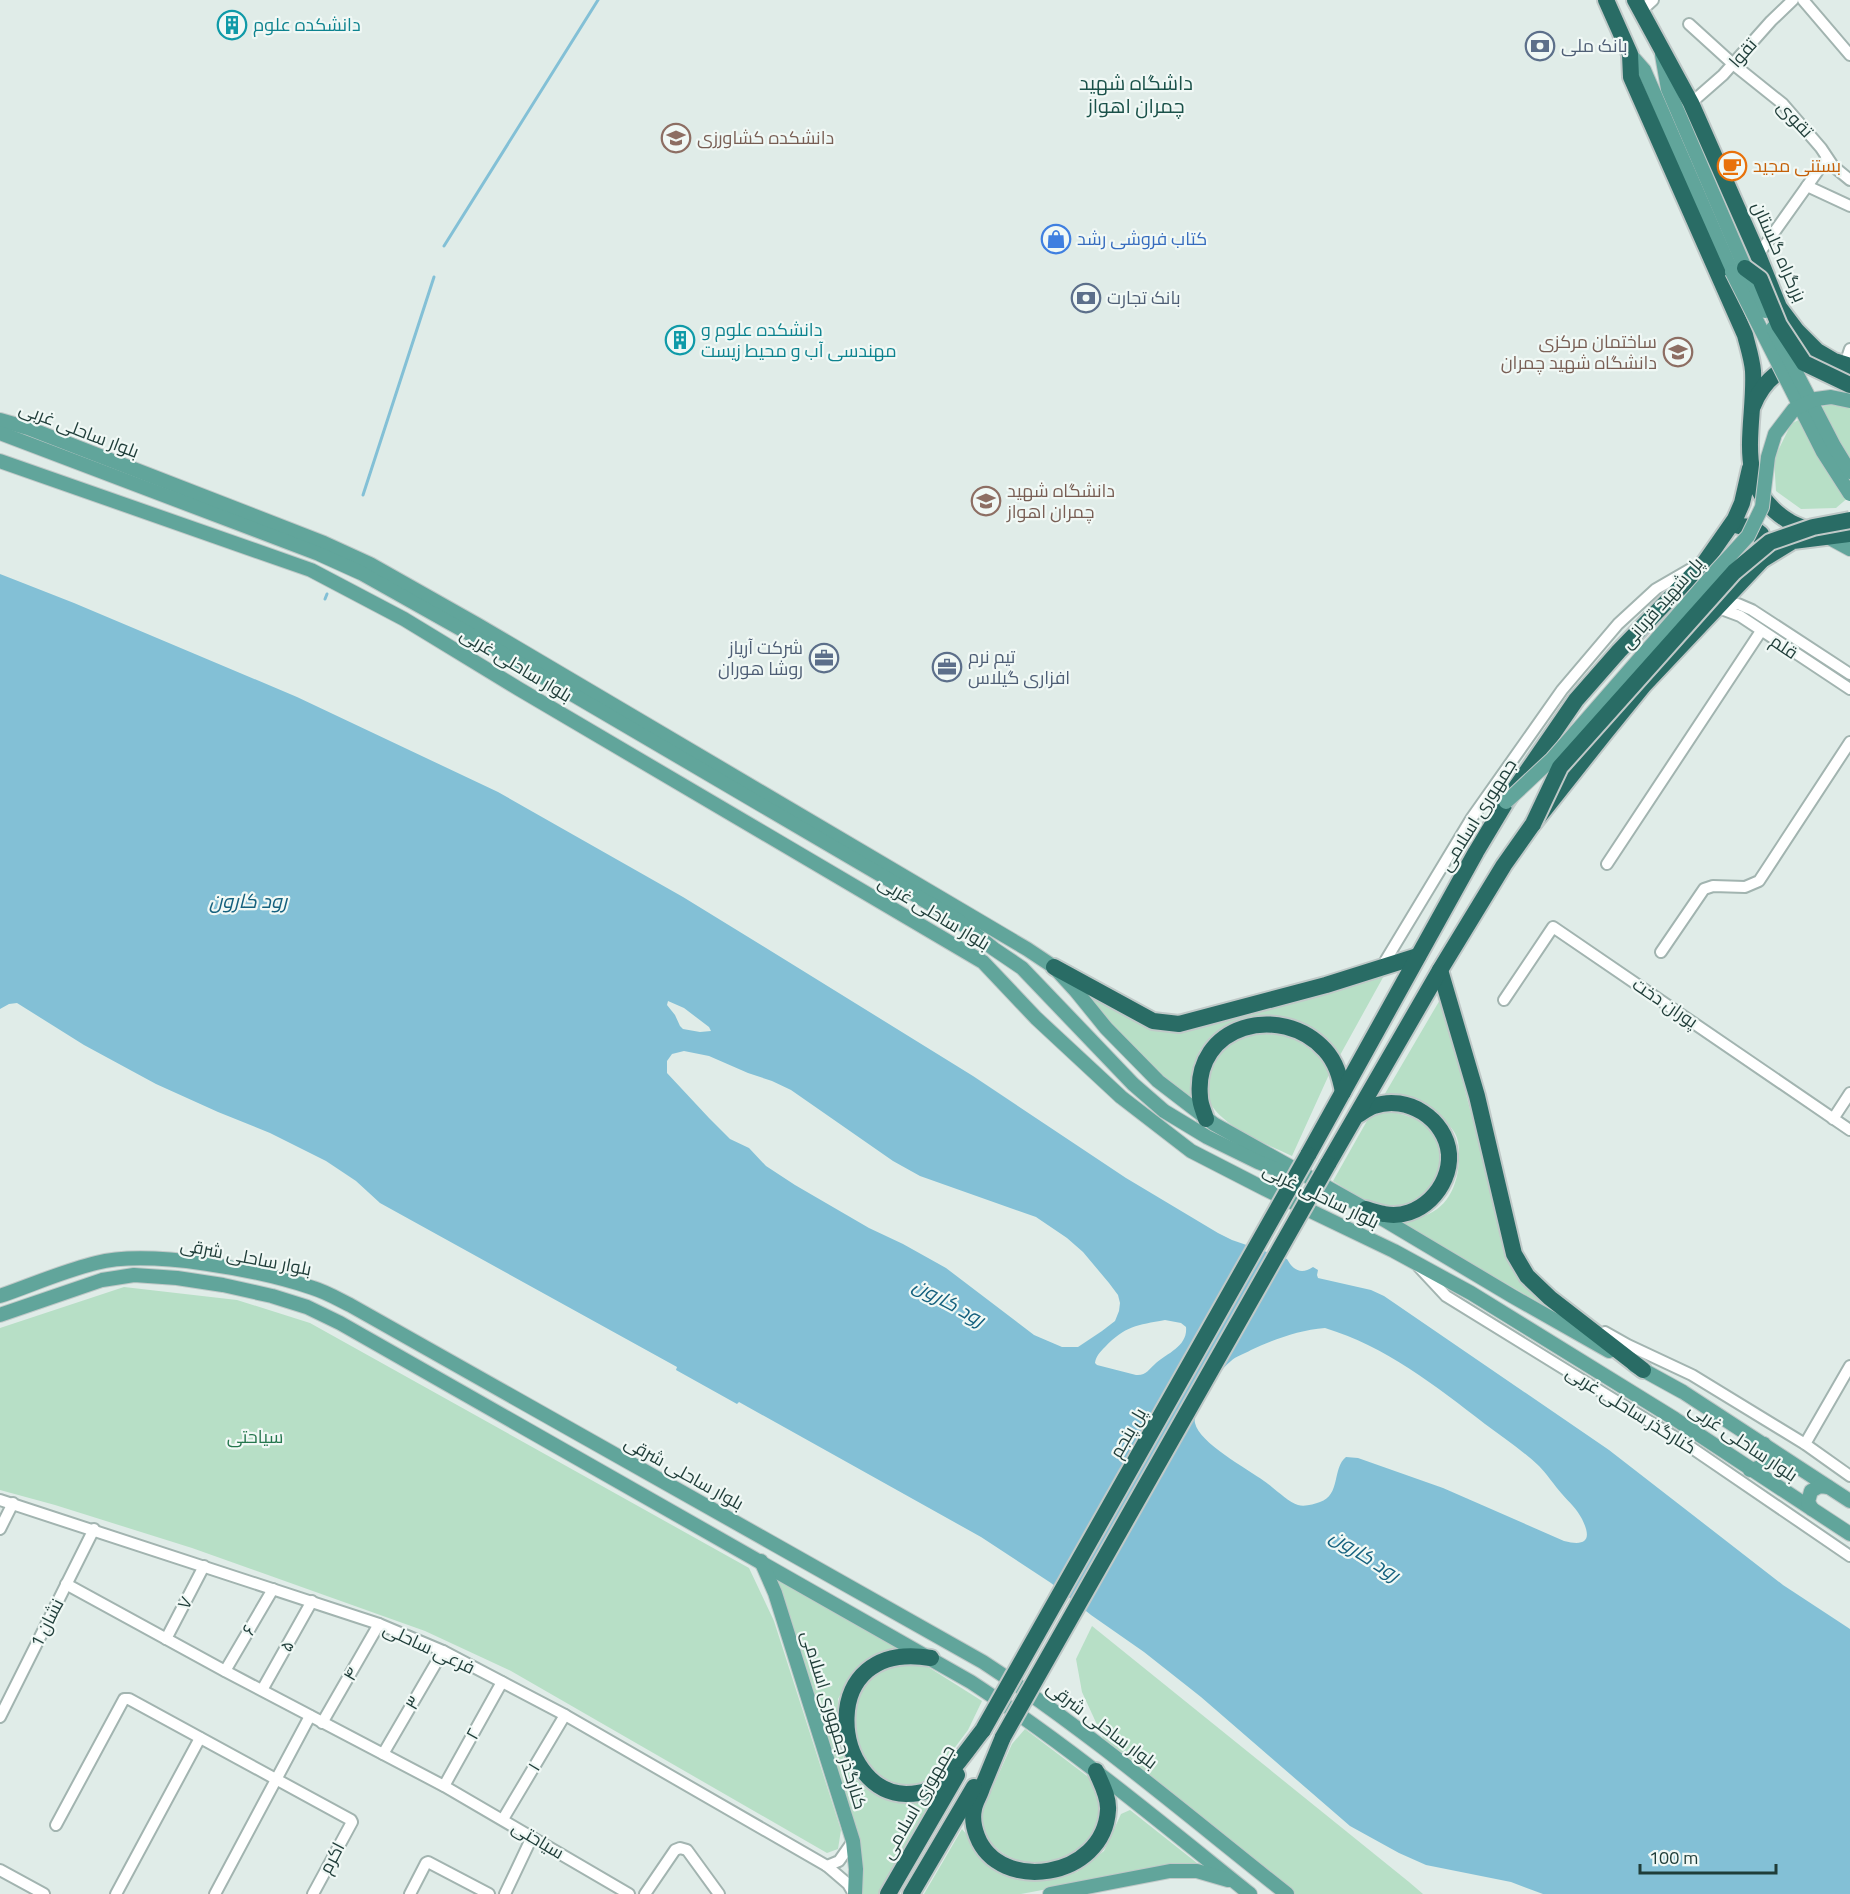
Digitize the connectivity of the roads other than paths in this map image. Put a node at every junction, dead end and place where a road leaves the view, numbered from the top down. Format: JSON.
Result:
{"nodes":[{"id":1,"x":1606,"y":0,"type":"edge"},
{"id":2,"x":1793,"y":0,"type":"edge"},
{"id":3,"x":1803,"y":0,"type":"edge"},
{"id":4,"x":1643,"y":4,"type":"edge"},
{"id":5,"x":1689,"y":24,"type":"dead end"},
{"id":6,"x":1661,"y":51,"type":"junction"},
{"id":7,"x":1630,"y":54,"type":"junction"},
{"id":8,"x":1850,"y":55,"type":"edge"},
{"id":9,"x":1733,"y":64,"type":"junction"},
{"id":10,"x":1691,"y":103,"type":"junction"},
{"id":11,"x":1827,"y":158,"type":"junction"},
{"id":12,"x":1850,"y":180,"type":"edge"},
{"id":13,"x":1807,"y":186,"type":"junction"},
{"id":14,"x":1850,"y":206,"type":"edge"},
{"id":15,"x":1758,"y":255,"type":"junction"},
{"id":16,"x":1739,"y":270,"type":"junction"},
{"id":17,"x":1845,"y":360,"type":"edge"},
{"id":18,"x":1850,"y":386,"type":"edge"},
{"id":19,"x":1850,"y":401,"type":"edge"},
{"id":20,"x":1752,"y":411,"type":"junction"},
{"id":21,"x":0,"y":420,"type":"edge"},
{"id":22,"x":0,"y":434,"type":"edge"},
{"id":23,"x":0,"y":461,"type":"edge"},
{"id":24,"x":1750,"y":468,"type":"junction"},
{"id":25,"x":1850,"y":472,"type":"edge"},
{"id":26,"x":1850,"y":494,"type":"edge"},
{"id":27,"x":1850,"y":520,"type":"edge"},
{"id":28,"x":1729,"y":529,"type":"junction"},
{"id":29,"x":1850,"y":534,"type":"edge"},
{"id":30,"x":1826,"y":536,"type":"junction"},
{"id":31,"x":1850,"y":549,"type":"edge"},
{"id":32,"x":1762,"y":560,"type":"junction"},
{"id":33,"x":1706,"y":562,"type":"junction"},
{"id":34,"x":1716,"y":607,"type":"junction"},
{"id":35,"x":1761,"y":631,"type":"junction"},
{"id":36,"x":1850,"y":674,"type":"edge"},
{"id":37,"x":1850,"y":689,"type":"edge"},
{"id":38,"x":1850,"y":742,"type":"edge"},
{"id":39,"x":1506,"y":802,"type":"junction"},
{"id":40,"x":1533,"y":824,"type":"junction"},
{"id":41,"x":1607,"y":864,"type":"dead end"},
{"id":42,"x":1661,"y":952,"type":"dead end"},
{"id":43,"x":1418,"y":956,"type":"junction"},
{"id":44,"x":1054,"y":967,"type":"junction"},
{"id":45,"x":1381,"y":968,"type":"junction"},
{"id":46,"x":1440,"y":970,"type":"junction"},
{"id":47,"x":1504,"y":1000,"type":"dead end"},
{"id":48,"x":1343,"y":1092,"type":"junction"},
{"id":49,"x":1850,"y":1093,"type":"edge"},
{"id":50,"x":1357,"y":1116,"type":"junction"},
{"id":51,"x":1206,"y":1119,"type":"junction"},
{"id":52,"x":1833,"y":1119,"type":"junction"},
{"id":53,"x":1850,"y":1130,"type":"edge"},
{"id":54,"x":1308,"y":1155,"type":"joint"},
{"id":55,"x":1338,"y":1193,"type":"junction"},
{"id":56,"x":1366,"y":1209,"type":"junction"},
{"id":57,"x":1414,"y":1262,"type":"junction"},
{"id":58,"x":0,"y":1296,"type":"edge"},
{"id":59,"x":1565,"y":1310,"type":"junction"},
{"id":60,"x":0,"y":1315,"type":"edge"},
{"id":61,"x":1850,"y":1366,"type":"edge"},
{"id":62,"x":1643,"y":1370,"type":"junction"},
{"id":63,"x":1764,"y":1444,"type":"junction"},
{"id":64,"x":1805,"y":1444,"type":"junction"},
{"id":65,"x":1750,"y":1470,"type":"junction"},
{"id":66,"x":1850,"y":1476,"type":"edge"},
{"id":67,"x":1828,"y":1487,"type":"junction"},
{"id":68,"x":0,"y":1500,"type":"edge"},
{"id":69,"x":1850,"y":1501,"type":"edge"},
{"id":70,"x":13,"y":1503,"type":"junction"},
{"id":71,"x":1812,"y":1509,"type":"junction"},
{"id":72,"x":0,"y":1529,"type":"edge"},
{"id":73,"x":94,"y":1529,"type":"junction"},
{"id":74,"x":755,"y":1533,"type":"junction"},
{"id":75,"x":1850,"y":1534,"type":"edge"},
{"id":76,"x":744,"y":1552,"type":"junction"},
{"id":77,"x":1850,"y":1556,"type":"edge"},
{"id":78,"x":761,"y":1562,"type":"junction"},
{"id":79,"x":204,"y":1566,"type":"junction"},
{"id":80,"x":66,"y":1584,"type":"junction"},
{"id":81,"x":273,"y":1589,"type":"junction"},
{"id":82,"x":312,"y":1601,"type":"junction"},
{"id":83,"x":379,"y":1624,"type":"junction"},
{"id":84,"x":166,"y":1639,"type":"junction"},
{"id":85,"x":442,"y":1651,"type":"junction"},
{"id":86,"x":930,"y":1658,"type":"junction"},
{"id":87,"x":225,"y":1671,"type":"junction"},
{"id":88,"x":502,"y":1682,"type":"junction"},
{"id":89,"x":262,"y":1690,"type":"junction"},
{"id":90,"x":565,"y":1714,"type":"junction"},
{"id":91,"x":310,"y":1716,"type":"junction"},
{"id":92,"x":0,"y":1717,"type":"edge"},
{"id":93,"x":322,"y":1723,"type":"junction"},
{"id":94,"x":983,"y":1730,"type":"junction"},
{"id":95,"x":1003,"y":1737,"type":"junction"},
{"id":96,"x":200,"y":1738,"type":"junction"},
{"id":97,"x":383,"y":1754,"type":"junction"},
{"id":98,"x":1096,"y":1771,"type":"junction"},
{"id":99,"x":276,"y":1780,"type":"junction"},
{"id":100,"x":444,"y":1786,"type":"junction"},
{"id":101,"x":503,"y":1820,"type":"junction"},
{"id":102,"x":56,"y":1825,"type":"dead end"},
{"id":103,"x":532,"y":1837,"type":"junction"},
{"id":104,"x":853,"y":1841,"type":"junction"},
{"id":105,"x":828,"y":1866,"type":"junction"},
{"id":106,"x":0,"y":1870,"type":"edge"},
{"id":107,"x":1235,"y":1882,"type":"junction"},
{"id":108,"x":44,"y":1894,"type":"edge"},
{"id":109,"x":116,"y":1894,"type":"edge"},
{"id":110,"x":215,"y":1894,"type":"edge"},
{"id":111,"x":313,"y":1894,"type":"edge"},
{"id":112,"x":411,"y":1894,"type":"edge"},
{"id":113,"x":489,"y":1894,"type":"edge"},
{"id":114,"x":505,"y":1894,"type":"edge"},
{"id":115,"x":629,"y":1894,"type":"edge"},
{"id":116,"x":645,"y":1894,"type":"edge"},
{"id":117,"x":719,"y":1894,"type":"edge"},
{"id":118,"x":855,"y":1894,"type":"edge"},
{"id":119,"x":888,"y":1894,"type":"edge"},
{"id":120,"x":910,"y":1894,"type":"edge"},
{"id":121,"x":1050,"y":1894,"type":"edge"},
{"id":122,"x":1250,"y":1894,"type":"edge"},
{"id":123,"x":1287,"y":1894,"type":"edge"}],
"edges":[{"from":1,"to":7,"type":"highway"},
{"from":2,"to":9,"type":"street","name":"تقوا"},
{"from":3,"to":8,"type":"street"},
{"from":4,"to":6,"type":"highway","name":"بزرگراه گلستان"},
{"from":5,"to":9,"type":"street","name":"تقوی"},
{"from":6,"to":10,"type":"highway","name":"بزرگراه گلستان"},
{"from":6,"to":16,"type":"main road"},
{"from":7,"to":16,"type":"main road"},
{"from":7,"to":20,"type":"highway"},
{"from":9,"to":10,"type":"street","name":"تقوا"},
{"from":9,"to":11,"type":"street","name":"تقوی"},
{"from":10,"to":15,"type":"highway","name":"بزرگراه گلستان"},
{"from":11,"to":12,"type":"street","name":"تقوی"},
{"from":11,"to":13,"type":"street"},
{"from":13,"to":14,"type":"street"},
{"from":13,"to":15,"type":"street"},
{"from":15,"to":17,"type":"highway","name":"بزرگراه گلستان"},
{"from":16,"to":18,"type":"highway","bridge":true},
{"from":16,"to":25,"type":"main road","bridge":true},
{"from":16,"to":26,"type":"main road","bridge":true},
{"from":17,"to":20,"type":"highway"},
{"from":19,"to":39,"type":"main road","name":"پل شهید قربانی","bridge":true},
{"from":20,"to":24,"type":"highway"},
{"from":21,"to":44,"type":"main road","name":"بلوار ساحلی غربی"},
{"from":22,"to":55,"type":"main road","name":"بلوار ساحلی غربی"},
{"from":23,"to":57,"type":"main road","name":"بلوار ساحلی غربی"},
{"from":24,"to":28,"type":"highway","name":"جمهوری اسلامی"},
{"from":24,"to":30,"type":"highway"},
{"from":27,"to":40,"type":"highway","name":"پل شهید قربانی","bridge":true},
{"from":28,"to":32,"type":"highway"},
{"from":28,"to":33,"type":"highway","name":"جمهوری اسلامی"},
{"from":29,"to":30,"type":"highway"},
{"from":30,"to":31,"type":"main road"},
{"from":30,"to":32,"type":"highway"},
{"from":32,"to":34,"type":"highway"},
{"from":33,"to":39,"type":"highway","name":"جمهوری اسلامی"},
{"from":33,"to":45,"type":"street"},
{"from":34,"to":35,"type":"street","name":"قلم"},
{"from":34,"to":36,"type":"street"},
{"from":34,"to":40,"type":"highway"},
{"from":35,"to":37,"type":"street","name":"قلم"},
{"from":35,"to":41,"type":"street"},
{"from":38,"to":42,"type":"street"},
{"from":39,"to":43,"type":"highway","name":"جمهوری اسلامی"},
{"from":40,"to":46,"type":"highway"},
{"from":43,"to":45,"type":"highway"},
{"from":43,"to":48,"type":"highway","name":"جمهوری اسلامی"},
{"from":44,"to":45,"type":"highway"},
{"from":44,"to":51,"type":"main road","name":"بلوار ساحلی غربی"},
{"from":46,"to":50,"type":"highway"},
{"from":46,"to":59,"type":"highway"},
{"from":47,"to":52,"type":"street","name":"پوران دخت"},
{"from":48,"to":51,"type":"highway"},
{"from":48,"to":54,"type":"highway","name":"جمهوری اسلامی"},
{"from":49,"to":52,"type":"street"},
{"from":50,"to":56,"type":"highway"},
{"from":50,"to":95,"type":"highway","bridge":true},
{"from":51,"to":55,"type":"main road","name":"بلوار ساحلی غربی"},
{"from":52,"to":53,"type":"street","name":"پوران دخت"},
{"from":54,"to":94,"type":"highway","name":"پل پنجم","bridge":true},
{"from":55,"to":56,"type":"main road","name":"بلوار ساحلی غربی"},
{"from":56,"to":62,"type":"main road","name":"بلوار ساحلی غربی"},
{"from":57,"to":65,"type":"main road","name":"بلوار ساحلی غربی"},
{"from":57,"to":77,"type":"street","name":"کنارگذر ساحلی غربی"},
{"from":58,"to":74,"type":"main road","name":"بلوار ساحلی شرقی"},
{"from":59,"to":62,"type":"highway"},
{"from":59,"to":64,"type":"street"},
{"from":60,"to":76,"type":"main road","name":"بلوار ساحلی شرقی"},
{"from":61,"to":64,"type":"street"},
{"from":62,"to":63,"type":"main road","name":"بلوار ساحلی غربی"},
{"from":63,"to":65,"type":"main road"},
{"from":63,"to":67,"type":"main road","name":"بلوار ساحلی غربی"},
{"from":64,"to":66,"type":"street"},
{"from":65,"to":71,"type":"main road","name":"بلوار ساحلی غربی"},
{"from":67,"to":69,"type":"main road","name":"بلوار ساحلی غربی"},
{"from":67,"to":71,"type":"main road"},
{"from":68,"to":70,"type":"street","name":"فرعی ساحلی"},
{"from":70,"to":72,"type":"street"},
{"from":70,"to":73,"type":"street","name":"فرعی ساحلی"},
{"from":71,"to":75,"type":"main road","name":"بلوار ساحلی غربی"},
{"from":73,"to":79,"type":"street","name":"فرعی ساحلی"},
{"from":73,"to":80,"type":"street","name":"نشان 1"},
{"from":74,"to":76,"type":"main road"},
{"from":74,"to":123,"type":"main road","name":"بلوار ساحلی شرقی"},
{"from":76,"to":78,"type":"main road","name":"بلوار ساحلی شرقی"},
{"from":78,"to":86,"type":"main road","name":"بلوار ساحلی شرقی"},
{"from":78,"to":104,"type":"main road","name":"کنارگذر جمهوری اسلامی"},
{"from":79,"to":81,"type":"street","name":"فرعی ساحلی"},
{"from":79,"to":84,"type":"street","name":"۷"},
{"from":80,"to":84,"type":"street","name":"سیاحتی"},
{"from":80,"to":92,"type":"street","name":"نشان 1"},
{"from":81,"to":82,"type":"street","name":"فرعی ساحلی"},
{"from":81,"to":87,"type":"street","name":"۶"},
{"from":82,"to":83,"type":"street","name":"فرعی ساحلی"},
{"from":82,"to":89,"type":"street","name":"۵"},
{"from":83,"to":85,"type":"street","name":"فرعی ساحلی"},
{"from":83,"to":93,"type":"street","name":"۴"},
{"from":84,"to":87,"type":"street","name":"سیاحتی"},
{"from":85,"to":88,"type":"street","name":"فرعی ساحلی"},
{"from":85,"to":97,"type":"street","name":"۳"},
{"from":86,"to":94,"type":"highway"},
{"from":86,"to":98,"type":"main road","name":"بلوار ساحلی شرقی"},
{"from":87,"to":89,"type":"street","name":"سیاحتی"},
{"from":88,"to":90,"type":"street","name":"فرعی ساحلی"},
{"from":88,"to":100,"type":"street","name":"۲"},
{"from":89,"to":91,"type":"street","name":"سیاحتی"},
{"from":90,"to":101,"type":"street","name":"۱"},
{"from":90,"to":105,"type":"street","name":"فرعی ساحلی"},
{"from":91,"to":93,"type":"street","name":"سیاحتی"},
{"from":91,"to":99,"type":"street"},
{"from":93,"to":97,"type":"street","name":"سیاحتی"},
{"from":94,"to":119,"type":"highway","name":"جمهوری اسلامی"},
{"from":95,"to":98,"type":"highway"},
{"from":95,"to":120,"type":"highway"},
{"from":96,"to":99,"type":"street"},
{"from":96,"to":102,"type":"street"},
{"from":96,"to":109,"type":"street"},
{"from":97,"to":100,"type":"street","name":"سیاحتی"},
{"from":98,"to":107,"type":"main road","name":"بلوار ساحلی شرقی"},
{"from":99,"to":110,"type":"street"},
{"from":99,"to":111,"type":"street","name":"اکرم"},
{"from":100,"to":101,"type":"street","name":"سیاحتی"},
{"from":101,"to":103,"type":"street","name":"سیاحتی"},
{"from":103,"to":114,"type":"street"},
{"from":103,"to":115,"type":"street","name":"سیاحتی"},
{"from":104,"to":105,"type":"street"},
{"from":104,"to":118,"type":"main road","name":"کنارگذر جمهوری اسلامی"},
{"from":105,"to":118,"type":"street","name":"فرعی ساحلی"},
{"from":106,"to":108,"type":"street"},
{"from":107,"to":121,"type":"main road"},
{"from":107,"to":122,"type":"main road","name":"بلوار ساحلی شرقی"},
{"from":112,"to":113,"type":"street"},
{"from":116,"to":117,"type":"street"}]}
